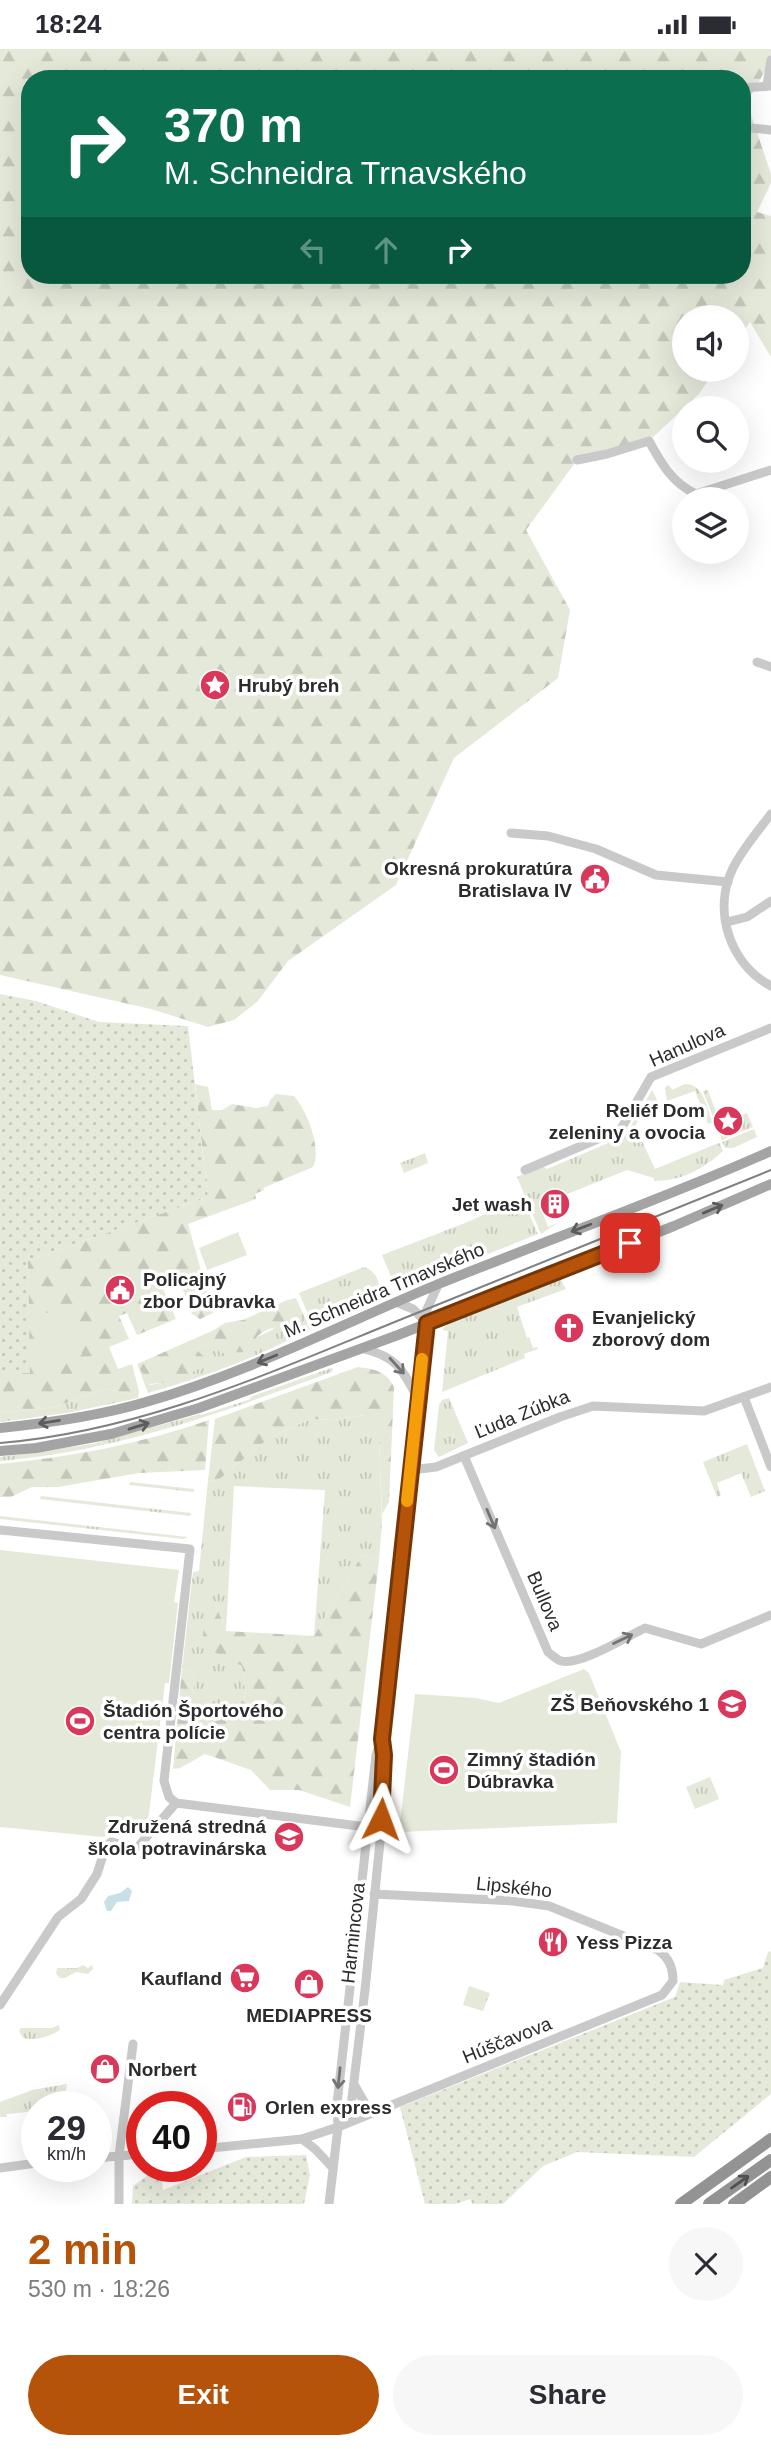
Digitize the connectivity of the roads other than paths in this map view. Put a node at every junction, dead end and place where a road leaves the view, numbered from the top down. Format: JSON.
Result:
{"nodes":[{"id":1,"x":771,"y":60,"type":"edge"},
{"id":2,"x":769,"y":85,"type":"edge"},
{"id":3,"x":751,"y":87,"type":"edge"},
{"id":4,"x":751,"y":128,"type":"edge"},
{"id":5,"x":771,"y":130,"type":"edge"},
{"id":6,"x":578,"y":460,"type":"dead end"},
{"id":7,"x":771,"y":470,"type":"edge"},
{"id":8,"x":757,"y":662,"type":"dead end"},
{"id":9,"x":771,"y":667,"type":"edge"},
{"id":10,"x":771,"y":814,"type":"edge"},
{"id":11,"x":511,"y":833,"type":"dead end"},
{"id":12,"x":728,"y":882,"type":"junction"},
{"id":13,"x":771,"y":901,"type":"edge"},
{"id":14,"x":727,"y":922,"type":"junction"},
{"id":15,"x":771,"y":986,"type":"edge"},
{"id":16,"x":771,"y":1028,"type":"edge"},
{"id":17,"x":771,"y":1151,"type":"edge"},
{"id":18,"x":525,"y":1170,"type":"dead end"},
{"id":19,"x":771,"y":1184,"type":"edge"},
{"id":20,"x":438,"y":1285,"type":"junction"},
{"id":21,"x":396,"y":1302,"type":"junction"},
{"id":22,"x":427,"y":1323,"type":"junction"},
{"id":23,"x":364,"y":1349,"type":"junction"},
{"id":24,"x":771,"y":1387,"type":"edge"},
{"id":25,"x":744,"y":1397,"type":"junction"},
{"id":26,"x":418,"y":1399,"type":"junction"},
{"id":27,"x":0,"y":1428,"type":"edge"},
{"id":28,"x":0,"y":1451,"type":"edge"},
{"id":29,"x":464,"y":1457,"type":"junction"},
{"id":30,"x":771,"y":1467,"type":"edge"},
{"id":31,"x":411,"y":1470,"type":"junction"},
{"id":32,"x":0,"y":1530,"type":"edge"},
{"id":33,"x":771,"y":1615,"type":"edge"},
{"id":34,"x":382,"y":1739,"type":"junction"},
{"id":35,"x":176,"y":1803,"type":"junction"},
{"id":36,"x":367,"y":1826,"type":"junction"},
{"id":37,"x":381,"y":1832,"type":"junction"},
{"id":38,"x":374,"y":1894,"type":"junction"},
{"id":39,"x":673,"y":1971,"type":"joint"},
{"id":40,"x":0,"y":2005,"type":"edge"},
{"id":41,"x":133,"y":2044,"type":"dead end"},
{"id":42,"x":354,"y":2083,"type":"junction"},
{"id":43,"x":378,"y":2111,"type":"junction"},
{"id":44,"x":338,"y":2127,"type":"junction"},
{"id":45,"x":302,"y":2139,"type":"junction"},
{"id":46,"x":771,"y":2139,"type":"edge"},
{"id":47,"x":217,"y":2147,"type":"edge"},
{"id":48,"x":126,"y":2155,"type":"edge"},
{"id":49,"x":119,"y":2156,"type":"junction"},
{"id":50,"x":112,"y":2157,"type":"edge"},
{"id":51,"x":771,"y":2160,"type":"edge"},
{"id":52,"x":21,"y":2165,"type":"edge"},
{"id":53,"x":0,"y":2168,"type":"edge"},
{"id":54,"x":333,"y":2168,"type":"junction"},
{"id":55,"x":771,"y":2177,"type":"edge"},
{"id":56,"x":119,"y":2204,"type":"edge"},
{"id":57,"x":329,"y":2204,"type":"edge"},
{"id":58,"x":681,"y":2204,"type":"edge"},
{"id":59,"x":709,"y":2204,"type":"edge"},
{"id":60,"x":734,"y":2204,"type":"edge"}],
"edges":[{"from":1,"to":2,"type":"street"},
{"from":2,"to":3,"type":"street"},
{"from":4,"to":5,"type":"street"},
{"from":6,"to":7,"type":"street"},
{"from":8,"to":9,"type":"street"},
{"from":10,"to":12,"type":"street"},
{"from":11,"to":12,"type":"street"},
{"from":12,"to":14,"type":"street"},
{"from":13,"to":14,"type":"street"},
{"from":14,"to":15,"type":"street"},
{"from":16,"to":18,"type":"street","name":"Hanulova"},
{"from":17,"to":20,"type":"main road","name":"M. Schneidra Trnavského","one_way":true},
{"from":22,"to":19,"type":"main road","one_way":true},
{"from":20,"to":21,"type":"main road","name":"M. Schneidra Trnavského"},
{"from":20,"to":22,"type":"street","name":"Harmincova"},
{"from":21,"to":22,"type":"street"},
{"from":21,"to":27,"type":"main road","name":"M. Schneidra Trnavského","one_way":true},
{"from":22,"to":23,"type":"main road"},
{"from":22,"to":26,"type":"street","name":"Harmincova"},
{"from":23,"to":26,"type":"street","one_way":true},
{"from":28,"to":23,"type":"main road","one_way":true},
{"from":24,"to":25,"type":"street","name":"Ľuda Zúbka"},
{"from":25,"to":29,"type":"street","name":"Ľuda Zúbka"},
{"from":25,"to":30,"type":"street"},
{"from":26,"to":31,"type":"street","name":"Harmincova"},
{"from":29,"to":31,"type":"street","name":"Ľuda Zúbka"},
{"from":29,"to":33,"type":"street","name":"Bullova","one_way":true},
{"from":31,"to":34,"type":"street","name":"Harmincova"},
{"from":32,"to":35,"type":"street"},
{"from":34,"to":36,"type":"street","name":"Harmincova"},
{"from":34,"to":37,"type":"street","name":"Harmincova"},
{"from":35,"to":36,"type":"street"},
{"from":35,"to":40,"type":"street"},
{"from":36,"to":37,"type":"street"},
{"from":36,"to":44,"type":"street","name":"Harmincova","one_way":true},
{"from":37,"to":38,"type":"street","name":"Harmincova"},
{"from":38,"to":39,"type":"street","name":"Lipského"},
{"from":38,"to":42,"type":"street","name":"Harmincova"},
{"from":39,"to":43,"type":"street","name":"Húščavova"},
{"from":41,"to":49,"type":"street"},
{"from":42,"to":43,"type":"street"},
{"from":42,"to":44,"type":"street","name":"Harmincova"},
{"from":43,"to":44,"type":"street","name":"Húščavova"},
{"from":44,"to":45,"type":"street","name":"Húščavova"},
{"from":44,"to":54,"type":"street","name":"Harmincova"},
{"from":45,"to":47,"type":"street","name":"Húščavova"},
{"from":45,"to":54,"type":"street"},
{"from":46,"to":58,"type":"highway"},
{"from":48,"to":49,"type":"street"},
{"from":49,"to":50,"type":"street"},
{"from":49,"to":56,"type":"street"},
{"from":59,"to":51,"type":"highway","one_way":true},
{"from":52,"to":53,"type":"street"},
{"from":54,"to":57,"type":"street","name":"Harmincova"},
{"from":55,"to":60,"type":"highway"}]}
